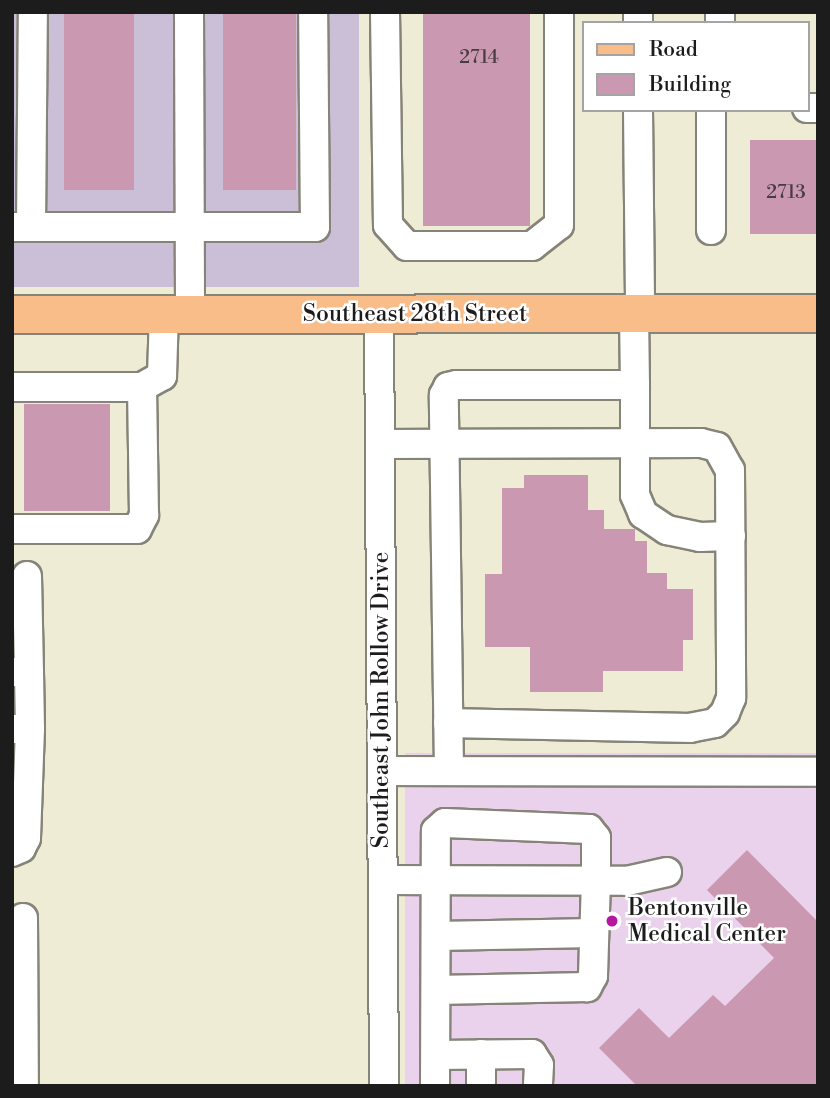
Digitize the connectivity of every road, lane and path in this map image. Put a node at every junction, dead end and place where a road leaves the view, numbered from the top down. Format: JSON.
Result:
{"nodes":[{"id":1,"x":33,"y":12,"type":"edge"},
{"id":2,"x":189,"y":12,"type":"edge"},
{"id":3,"x":313,"y":12,"type":"edge"},
{"id":4,"x":385,"y":12,"type":"edge"},
{"id":5,"x":559,"y":12,"type":"edge"},
{"id":6,"x":571,"y":108,"type":"edge"},
{"id":7,"x":638,"y":112,"type":"edge"},
{"id":8,"x":711,"y":112,"type":"edge"},
{"id":9,"x":22,"y":227,"type":"edge"},
{"id":10,"x":189,"y":227,"type":"junction"},
{"id":11,"x":711,"y":230,"type":"dead end"},
{"id":12,"x":637,"y":312,"type":"junction"},
{"id":13,"x":818,"y":313,"type":"edge"},
{"id":14,"x":12,"y":314,"type":"edge"},
{"id":15,"x":177,"y":314,"type":"junction"},
{"id":16,"x":379,"y":314,"type":"junction"},
{"id":17,"x":635,"y":385,"type":"junction"},
{"id":18,"x":12,"y":387,"type":"edge"},
{"id":19,"x":142,"y":387,"type":"junction"},
{"id":20,"x":635,"y":443,"type":"junction"},
{"id":21,"x":380,"y":444,"type":"junction"},
{"id":22,"x":444,"y":445,"type":"junction"},
{"id":23,"x":12,"y":528,"type":"edge"},
{"id":24,"x":731,"y":536,"type":"junction"},
{"id":25,"x":27,"y":576,"type":"dead end"},
{"id":26,"x":20,"y":672,"type":"edge"},
{"id":27,"x":448,"y":723,"type":"junction"},
{"id":28,"x":21,"y":729,"type":"edge"},
{"id":29,"x":382,"y":771,"type":"junction"},
{"id":30,"x":449,"y":771,"type":"junction"},
{"id":31,"x":818,"y":772,"type":"edge"},
{"id":32,"x":12,"y":852,"type":"edge"},
{"id":33,"x":667,"y":872,"type":"dead end"},
{"id":34,"x":437,"y":879,"type":"junction"},
{"id":35,"x":383,"y":880,"type":"junction"},
{"id":36,"x":596,"y":880,"type":"junction"},
{"id":37,"x":23,"y":918,"type":"dead end"},
{"id":38,"x":594,"y":933,"type":"junction"},
{"id":39,"x":436,"y":936,"type":"junction"},
{"id":40,"x":436,"y":990,"type":"junction"},
{"id":41,"x":481,"y":1054,"type":"junction"},
{"id":42,"x":436,"y":1055,"type":"junction"},
{"id":43,"x":20,"y":1080,"type":"edge"},
{"id":44,"x":384,"y":1086,"type":"edge"},
{"id":45,"x":435,"y":1086,"type":"edge"},
{"id":46,"x":481,"y":1086,"type":"edge"},
{"id":47,"x":538,"y":1086,"type":"edge"}],
"edges":[{"from":1,"to":9,"type":"street"},
{"from":2,"to":10,"type":"street"},
{"from":3,"to":10,"type":"street"},
{"from":4,"to":6,"type":"street"},
{"from":5,"to":6,"type":"street"},
{"from":7,"to":12,"type":"street"},
{"from":8,"to":11,"type":"street"},
{"from":9,"to":10,"type":"street"},
{"from":10,"to":15,"type":"street"},
{"from":12,"to":13,"type":"main road","name":"Southeast 28th Street"},
{"from":12,"to":16,"type":"main road","name":"Southeast 28th Street"},
{"from":12,"to":17,"type":"street"},
{"from":14,"to":15,"type":"main road","name":"Southeast 28th Street"},
{"from":15,"to":16,"type":"main road","name":"Southeast 28th Street"},
{"from":15,"to":19,"type":"street"},
{"from":16,"to":21,"type":"street","name":"Southeast John Rollow Drive"},
{"from":17,"to":20,"type":"street"},
{"from":17,"to":22,"type":"street"},
{"from":18,"to":19,"type":"street"},
{"from":19,"to":23,"type":"street"},
{"from":20,"to":22,"type":"street"},
{"from":20,"to":24,"type":"street"},
{"from":20,"to":24,"type":"street"},
{"from":21,"to":22,"type":"street"},
{"from":21,"to":29,"type":"street","name":"Southeast John Rollow Drive"},
{"from":22,"to":27,"type":"street"},
{"from":24,"to":27,"type":"street"},
{"from":25,"to":26,"type":"street"},
{"from":26,"to":28,"type":"street"},
{"from":27,"to":30,"type":"street"},
{"from":28,"to":32,"type":"street"},
{"from":29,"to":30,"type":"street"},
{"from":29,"to":35,"type":"street","name":"Southeast John Rollow Drive"},
{"from":30,"to":31,"type":"street"},
{"from":33,"to":36,"type":"street"},
{"from":34,"to":35,"type":"street"},
{"from":34,"to":36,"type":"street"},
{"from":34,"to":36,"type":"street"},
{"from":34,"to":39,"type":"street"},
{"from":35,"to":44,"type":"street","name":"Southeast John Rollow Drive"},
{"from":36,"to":38,"type":"street"},
{"from":37,"to":43,"type":"street"},
{"from":38,"to":39,"type":"street"},
{"from":38,"to":40,"type":"street"},
{"from":39,"to":40,"type":"street"},
{"from":40,"to":42,"type":"street"},
{"from":41,"to":42,"type":"street"},
{"from":41,"to":46,"type":"street"},
{"from":41,"to":47,"type":"street"},
{"from":42,"to":45,"type":"street"}]}
